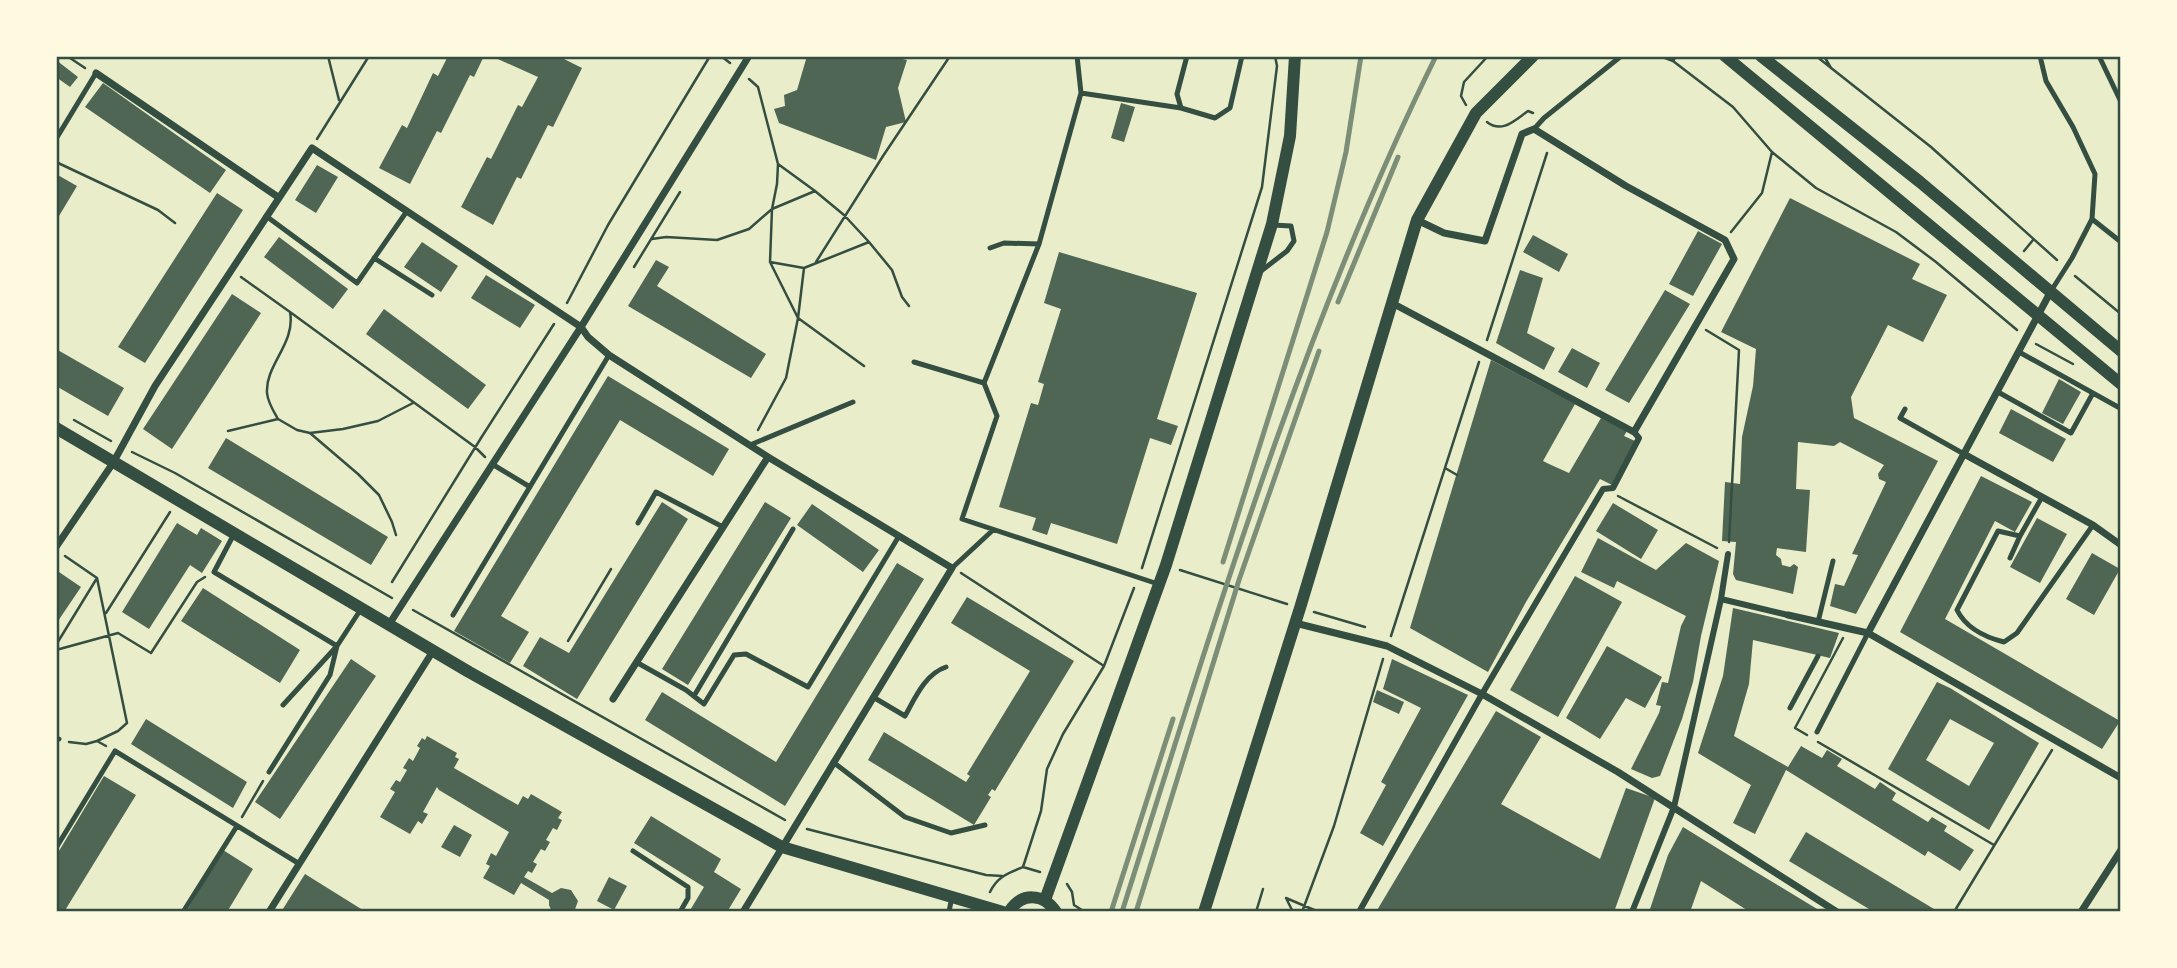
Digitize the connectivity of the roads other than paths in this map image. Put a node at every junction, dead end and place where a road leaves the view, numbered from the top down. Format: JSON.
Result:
{"nodes":[{"id":1,"x":749,"y":56,"type":"edge"},
{"id":2,"x":1077,"y":56,"type":"edge"},
{"id":3,"x":1187,"y":56,"type":"edge"},
{"id":4,"x":1242,"y":56,"type":"edge"},
{"id":5,"x":1295,"y":56,"type":"edge"},
{"id":6,"x":1533,"y":56,"type":"edge"},
{"id":7,"x":1725,"y":56,"type":"edge"},
{"id":8,"x":1761,"y":56,"type":"edge"},
{"id":9,"x":2040,"y":56,"type":"edge"},
{"id":10,"x":2099,"y":56,"type":"edge"},
{"id":11,"x":1620,"y":57,"type":"edge"},
{"id":12,"x":96,"y":73,"type":"joint"},
{"id":13,"x":1081,"y":93,"type":"junction"},
{"id":14,"x":2121,"y":102,"type":"edge"},
{"id":15,"x":1181,"y":108,"type":"junction"},
{"id":16,"x":1534,"y":129,"type":"junction"},
{"id":17,"x":56,"y":139,"type":"edge"},
{"id":18,"x":278,"y":197,"type":"junction"},
{"id":19,"x":407,"y":212,"type":"junction"},
{"id":20,"x":266,"y":216,"type":"junction"},
{"id":21,"x":2092,"y":219,"type":"junction"},
{"id":22,"x":1417,"y":220,"type":"junction"},
{"id":23,"x":1272,"y":225,"type":"junction"},
{"id":24,"x":2121,"y":242,"type":"edge"},
{"id":25,"x":1039,"y":244,"type":"junction"},
{"id":26,"x":990,"y":248,"type":"dead end"},
{"id":27,"x":374,"y":258,"type":"junction"},
{"id":28,"x":1256,"y":275,"type":"junction"},
{"id":29,"x":2051,"y":292,"type":"junction"},
{"id":30,"x":432,"y":295,"type":"dead end"},
{"id":31,"x":1392,"y":303,"type":"junction"},
{"id":32,"x":2038,"y":314,"type":"junction"},
{"id":33,"x":581,"y":327,"type":"junction"},
{"id":34,"x":2121,"y":351,"type":"edge"},
{"id":35,"x":2019,"y":352,"type":"junction"},
{"id":36,"x":609,"y":355,"type":"junction"},
{"id":37,"x":914,"y":362,"type":"dead end"},
{"id":38,"x":984,"y":383,"type":"junction"},
{"id":39,"x":2121,"y":384,"type":"edge"},
{"id":40,"x":1998,"y":392,"type":"junction"},
{"id":41,"x":2093,"y":393,"type":"junction"},
{"id":42,"x":853,"y":402,"type":"dead end"},
{"id":43,"x":2121,"y":407,"type":"edge"},
{"id":44,"x":1905,"y":409,"type":"dead end"},
{"id":45,"x":56,"y":428,"type":"edge"},
{"id":46,"x":1634,"y":432,"type":"junction"},
{"id":47,"x":750,"y":445,"type":"junction"},
{"id":48,"x":1965,"y":454,"type":"junction"},
{"id":49,"x":768,"y":457,"type":"junction"},
{"id":50,"x":113,"y":463,"type":"junction"},
{"id":51,"x":492,"y":464,"type":"junction"},
{"id":52,"x":530,"y":487,"type":"junction"},
{"id":53,"x":2042,"y":497,"type":"junction"},
{"id":54,"x":638,"y":523,"type":"dead end"},
{"id":55,"x":2093,"y":525,"type":"junction"},
{"id":56,"x":723,"y":527,"type":"junction"},
{"id":57,"x":793,"y":529,"type":"dead end"},
{"id":58,"x":993,"y":530,"type":"junction"},
{"id":59,"x":234,"y":534,"type":"junction"},
{"id":60,"x":899,"y":536,"type":"junction"},
{"id":61,"x":2020,"y":536,"type":"junction"},
{"id":62,"x":2121,"y":545,"type":"edge"},
{"id":63,"x":56,"y":549,"type":"edge"},
{"id":64,"x":1728,"y":554,"type":"road end"},
{"id":65,"x":2010,"y":558,"type":"dead end"},
{"id":66,"x":1833,"y":561,"type":"dead end"},
{"id":67,"x":952,"y":568,"type":"junction"},
{"id":68,"x":1158,"y":584,"type":"junction"},
{"id":69,"x":1721,"y":599,"type":"junction"},
{"id":70,"x":361,"y":609,"type":"junction"},
{"id":71,"x":1788,"y":614,"type":"joint"},
{"id":72,"x":453,"y":615,"type":"dead end"},
{"id":73,"x":1818,"y":622,"type":"junction"},
{"id":74,"x":1295,"y":623,"type":"junction"},
{"id":75,"x":388,"y":626,"type":"junction"},
{"id":76,"x":1868,"y":633,"type":"junction"},
{"id":77,"x":337,"y":646,"type":"junction"},
{"id":78,"x":433,"y":651,"type":"junction"},
{"id":79,"x":1818,"y":656,"type":"dead end"},
{"id":80,"x":636,"y":662,"type":"junction"},
{"id":81,"x":946,"y":667,"type":"dead end"},
{"id":82,"x":1482,"y":694,"type":"junction"},
{"id":83,"x":694,"y":696,"type":"junction"},
{"id":84,"x":873,"y":697,"type":"junction"},
{"id":85,"x":613,"y":699,"type":"dead end"},
{"id":86,"x":283,"y":705,"type":"dead end"},
{"id":87,"x":1790,"y":708,"type":"dead end"},
{"id":88,"x":1816,"y":732,"type":"dead end"},
{"id":89,"x":833,"y":762,"type":"junction"},
{"id":90,"x":269,"y":772,"type":"road end"},
{"id":91,"x":2121,"y":778,"type":"edge"},
{"id":92,"x":1674,"y":807,"type":"junction"},
{"id":93,"x":985,"y":825,"type":"dead end"},
{"id":94,"x":237,"y":826,"type":"junction"},
{"id":95,"x":782,"y":847,"type":"junction"},
{"id":96,"x":56,"y":848,"type":"edge"},
{"id":97,"x":2121,"y":850,"type":"edge"},
{"id":98,"x":633,"y":851,"type":"dead end"},
{"id":99,"x":298,"y":863,"type":"junction"},
{"id":100,"x":952,"y":896,"type":"junction"},
{"id":101,"x":1045,"y":900,"type":"junction"},
{"id":102,"x":183,"y":912,"type":"edge"},
{"id":103,"x":268,"y":912,"type":"edge"},
{"id":104,"x":680,"y":912,"type":"edge"},
{"id":105,"x":743,"y":912,"type":"edge"},
{"id":106,"x":949,"y":912,"type":"edge"},
{"id":107,"x":1003,"y":912,"type":"edge"},
{"id":108,"x":1009,"y":912,"type":"edge"},
{"id":109,"x":1056,"y":912,"type":"edge"},
{"id":110,"x":1204,"y":912,"type":"edge"},
{"id":111,"x":1359,"y":912,"type":"edge"},
{"id":112,"x":1632,"y":912,"type":"edge"},
{"id":113,"x":1837,"y":912,"type":"edge"},
{"id":114,"x":2081,"y":912,"type":"edge"}],
"edges":[{"from":1,"to":33,"type":"street"},
{"from":2,"to":13,"type":"lane"},
{"from":3,"to":15,"type":"lane"},
{"from":4,"to":15,"type":"lane"},
{"from":5,"to":23,"type":"street"},
{"from":6,"to":22,"type":"street"},
{"from":7,"to":32,"type":"street"},
{"from":8,"to":29,"type":"street"},
{"from":9,"to":21,"type":"lane"},
{"from":10,"to":14,"type":"lane"},
{"from":11,"to":16,"type":"lane"},
{"from":12,"to":17,"type":"lane"},
{"from":12,"to":18,"type":"street"},
{"from":13,"to":15,"type":"lane"},
{"from":13,"to":25,"type":"lane"},
{"from":16,"to":22,"type":"street"},
{"from":16,"to":46,"type":"street"},
{"from":18,"to":19,"type":"street"},
{"from":18,"to":20,"type":"street"},
{"from":19,"to":27,"type":"lane"},
{"from":19,"to":33,"type":"street"},
{"from":20,"to":27,"type":"lane"},
{"from":20,"to":50,"type":"street"},
{"from":21,"to":24,"type":"lane"},
{"from":21,"to":29,"type":"lane"},
{"from":22,"to":31,"type":"street"},
{"from":23,"to":28,"type":"street"},
{"from":23,"to":28,"type":"lane"},
{"from":25,"to":26,"type":"lane"},
{"from":25,"to":38,"type":"lane"},
{"from":27,"to":30,"type":"lane"},
{"from":28,"to":68,"type":"street"},
{"from":29,"to":32,"type":"street"},
{"from":29,"to":34,"type":"street"},
{"from":31,"to":46,"type":"street"},
{"from":31,"to":74,"type":"street"},
{"from":32,"to":35,"type":"street"},
{"from":32,"to":39,"type":"street"},
{"from":33,"to":36,"type":"street"},
{"from":33,"to":51,"type":"street"},
{"from":35,"to":40,"type":"street"},
{"from":35,"to":41,"type":"lane"},
{"from":36,"to":47,"type":"street"},
{"from":36,"to":52,"type":"lane"},
{"from":37,"to":38,"type":"lane"},
{"from":38,"to":58,"type":"lane"},
{"from":40,"to":41,"type":"lane"},
{"from":40,"to":48,"type":"street"},
{"from":41,"to":43,"type":"lane"},
{"from":42,"to":47,"type":"lane"},
{"from":44,"to":48,"type":"lane"},
{"from":45,"to":50,"type":"street"},
{"from":46,"to":82,"type":"street"},
{"from":47,"to":49,"type":"street"},
{"from":48,"to":53,"type":"street"},
{"from":48,"to":76,"type":"street"},
{"from":49,"to":56,"type":"street"},
{"from":49,"to":60,"type":"street"},
{"from":50,"to":59,"type":"street"},
{"from":50,"to":63,"type":"street"},
{"from":51,"to":52,"type":"lane"},
{"from":51,"to":75,"type":"street"},
{"from":52,"to":72,"type":"lane"},
{"from":53,"to":55,"type":"street"},
{"from":53,"to":61,"type":"lane"},
{"from":54,"to":56,"type":"lane"},
{"from":55,"to":61,"type":"lane"},
{"from":55,"to":62,"type":"street"},
{"from":56,"to":80,"type":"street"},
{"from":57,"to":83,"type":"lane"},
{"from":58,"to":67,"type":"lane"},
{"from":58,"to":68,"type":"lane"},
{"from":59,"to":70,"type":"street"},
{"from":59,"to":77,"type":"lane"},
{"from":60,"to":67,"type":"street"},
{"from":60,"to":83,"type":"lane"},
{"from":61,"to":65,"type":"lane"},
{"from":64,"to":69,"type":"street"},
{"from":66,"to":73,"type":"lane"},
{"from":67,"to":84,"type":"street"},
{"from":68,"to":101,"type":"street"},
{"from":69,"to":71,"type":"street"},
{"from":69,"to":92,"type":"street"},
{"from":70,"to":75,"type":"street"},
{"from":70,"to":77,"type":"lane"},
{"from":71,"to":73,"type":"street"},
{"from":73,"to":76,"type":"street"},
{"from":74,"to":82,"type":"street"},
{"from":74,"to":110,"type":"street"},
{"from":75,"to":78,"type":"street"},
{"from":76,"to":88,"type":"lane"},
{"from":76,"to":91,"type":"street"},
{"from":77,"to":86,"type":"lane"},
{"from":77,"to":90,"type":"lane"},
{"from":78,"to":95,"type":"street"},
{"from":78,"to":99,"type":"street"},
{"from":79,"to":87,"type":"lane"},
{"from":80,"to":83,"type":"lane"},
{"from":80,"to":85,"type":"street"},
{"from":81,"to":84,"type":"lane"},
{"from":82,"to":92,"type":"street"},
{"from":82,"to":111,"type":"street"},
{"from":84,"to":89,"type":"street"},
{"from":89,"to":93,"type":"lane"},
{"from":89,"to":95,"type":"street"},
{"from":92,"to":112,"type":"street"},
{"from":92,"to":113,"type":"street"},
{"from":94,"to":96,"type":"lane"},
{"from":94,"to":99,"type":"lane"},
{"from":94,"to":102,"type":"lane"},
{"from":95,"to":100,"type":"street"},
{"from":95,"to":105,"type":"street"},
{"from":97,"to":114,"type":"street"},
{"from":98,"to":104,"type":"lane"},
{"from":99,"to":103,"type":"street"},
{"from":100,"to":106,"type":"lane"},
{"from":100,"to":107,"type":"street"},
{"from":101,"to":108,"type":"street"},
{"from":101,"to":109,"type":"street"}]}
